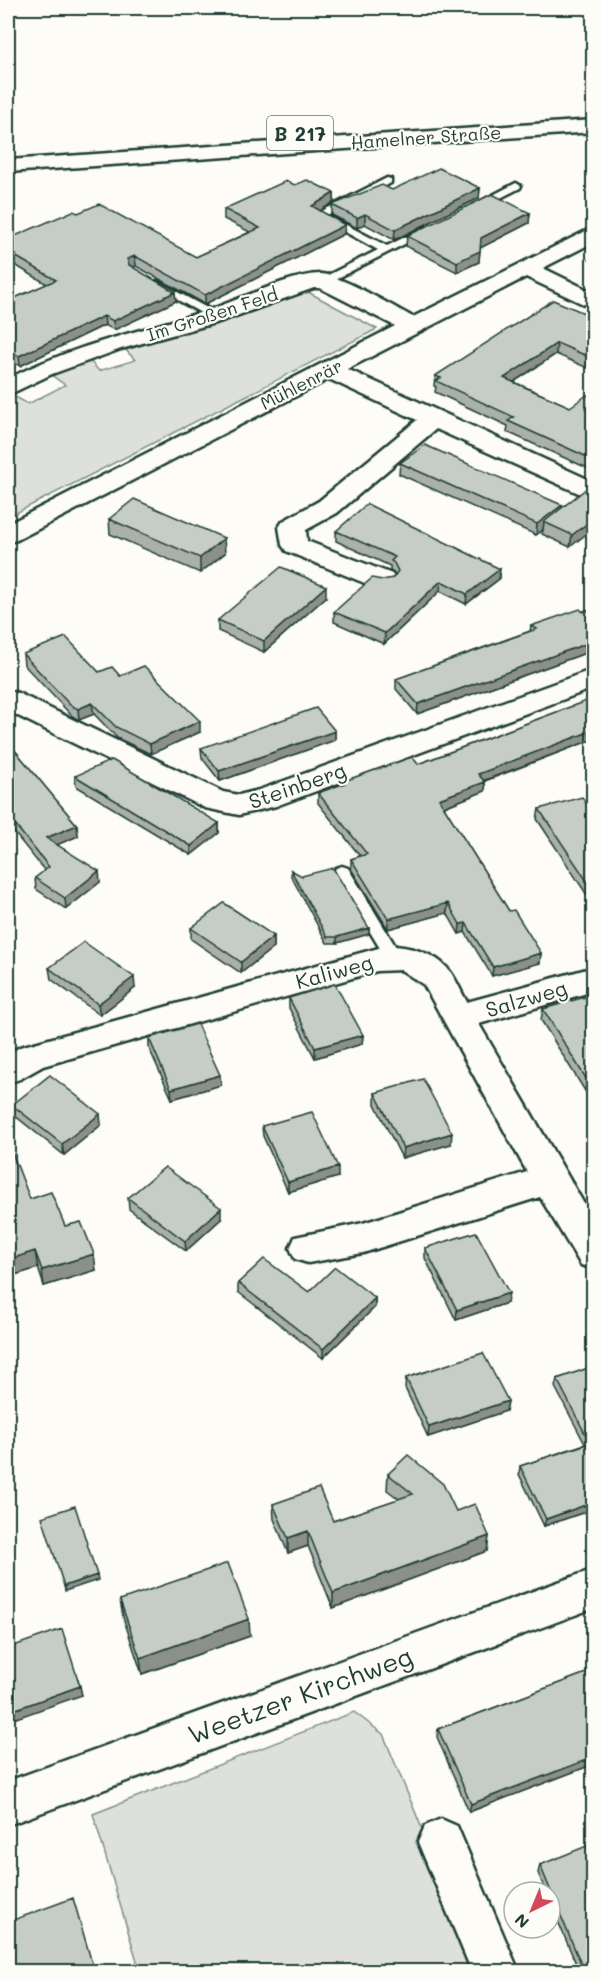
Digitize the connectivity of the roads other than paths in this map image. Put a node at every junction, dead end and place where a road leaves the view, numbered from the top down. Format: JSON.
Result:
{"nodes":[{"id":1,"x":594,"y":113,"type":"edge"},
{"id":2,"x":594,"y":126,"type":"edge"},
{"id":3,"x":8,"y":153,"type":"edge"},
{"id":4,"x":8,"y":166,"type":"edge"},
{"id":5,"x":387,"y":181,"type":"dead end"},
{"id":6,"x":516,"y":186,"type":"dead end"},
{"id":7,"x":462,"y":213,"type":"edge"},
{"id":8,"x":441,"y":223,"type":"edge"},
{"id":9,"x":594,"y":233,"type":"edge"},
{"id":10,"x":387,"y":250,"type":"junction"},
{"id":11,"x":525,"y":268,"type":"junction"},
{"id":12,"x":145,"y":277,"type":"edge"},
{"id":13,"x":324,"y":280,"type":"junction"},
{"id":14,"x":594,"y":303,"type":"edge"},
{"id":15,"x":214,"y":316,"type":"junction"},
{"id":16,"x":413,"y":326,"type":"junction"},
{"id":17,"x":329,"y":370,"type":"junction"},
{"id":18,"x":8,"y":388,"type":"edge"},
{"id":19,"x":434,"y":418,"type":"junction"},
{"id":20,"x":594,"y":492,"type":"edge"},
{"id":21,"x":8,"y":534,"type":"edge"},
{"id":22,"x":382,"y":580,"type":"edge"},
{"id":23,"x":594,"y":678,"type":"edge"},
{"id":24,"x":8,"y":700,"type":"edge"},
{"id":25,"x":342,"y":872,"type":"dead end"},
{"id":26,"x":393,"y":956,"type":"junction"},
{"id":27,"x":594,"y":979,"type":"edge"},
{"id":28,"x":459,"y":1017,"type":"junction"},
{"id":29,"x":8,"y":1070,"type":"edge"},
{"id":30,"x":549,"y":1180,"type":"junction"},
{"id":31,"x":308,"y":1248,"type":"dead end"},
{"id":32,"x":594,"y":1254,"type":"edge"},
{"id":33,"x":594,"y":1588,"type":"edge"},
{"id":34,"x":8,"y":1803,"type":"edge"},
{"id":35,"x":441,"y":1842,"type":"dead end"},
{"id":36,"x":496,"y":1971,"type":"edge"}],
"edges":[{"from":1,"to":3,"type":"main road","number":"B 217"},
{"from":2,"to":4,"type":"main road","name":"Hamelner Straße","number":"B 217"},
{"from":5,"to":10,"type":"lane"},
{"from":6,"to":7,"type":"lane"},
{"from":8,"to":10,"type":"lane"},
{"from":9,"to":11,"type":"main road","name":"Mühlenrär"},
{"from":10,"to":13,"type":"lane"},
{"from":11,"to":14,"type":"main road"},
{"from":11,"to":16,"type":"main road","name":"Mühlenrär"},
{"from":12,"to":15,"type":"lane"},
{"from":13,"to":15,"type":"main road","name":"Im Großen Feld"},
{"from":13,"to":16,"type":"main road"},
{"from":15,"to":18,"type":"main road","name":"Im Großen Feld"},
{"from":16,"to":17,"type":"main road","name":"Mühlenrär"},
{"from":17,"to":19,"type":"main road"},
{"from":17,"to":21,"type":"main road","name":"Mühlenrär"},
{"from":19,"to":20,"type":"main road"},
{"from":19,"to":22,"type":"main road"},
{"from":23,"to":24,"type":"main road","name":"Steinberg"},
{"from":25,"to":26,"type":"lane"},
{"from":26,"to":28,"type":"main road","name":"Kaliweg"},
{"from":26,"to":29,"type":"main road","name":"Kaliweg"},
{"from":27,"to":28,"type":"main road","name":"Salzweg"},
{"from":28,"to":30,"type":"main road","name":"Kaliweg"},
{"from":30,"to":31,"type":"main road"},
{"from":30,"to":32,"type":"main road","name":"Kaliweg"},
{"from":33,"to":34,"type":"main road","name":"Weetzer Kirchweg"},
{"from":35,"to":36,"type":"main road"}]}
